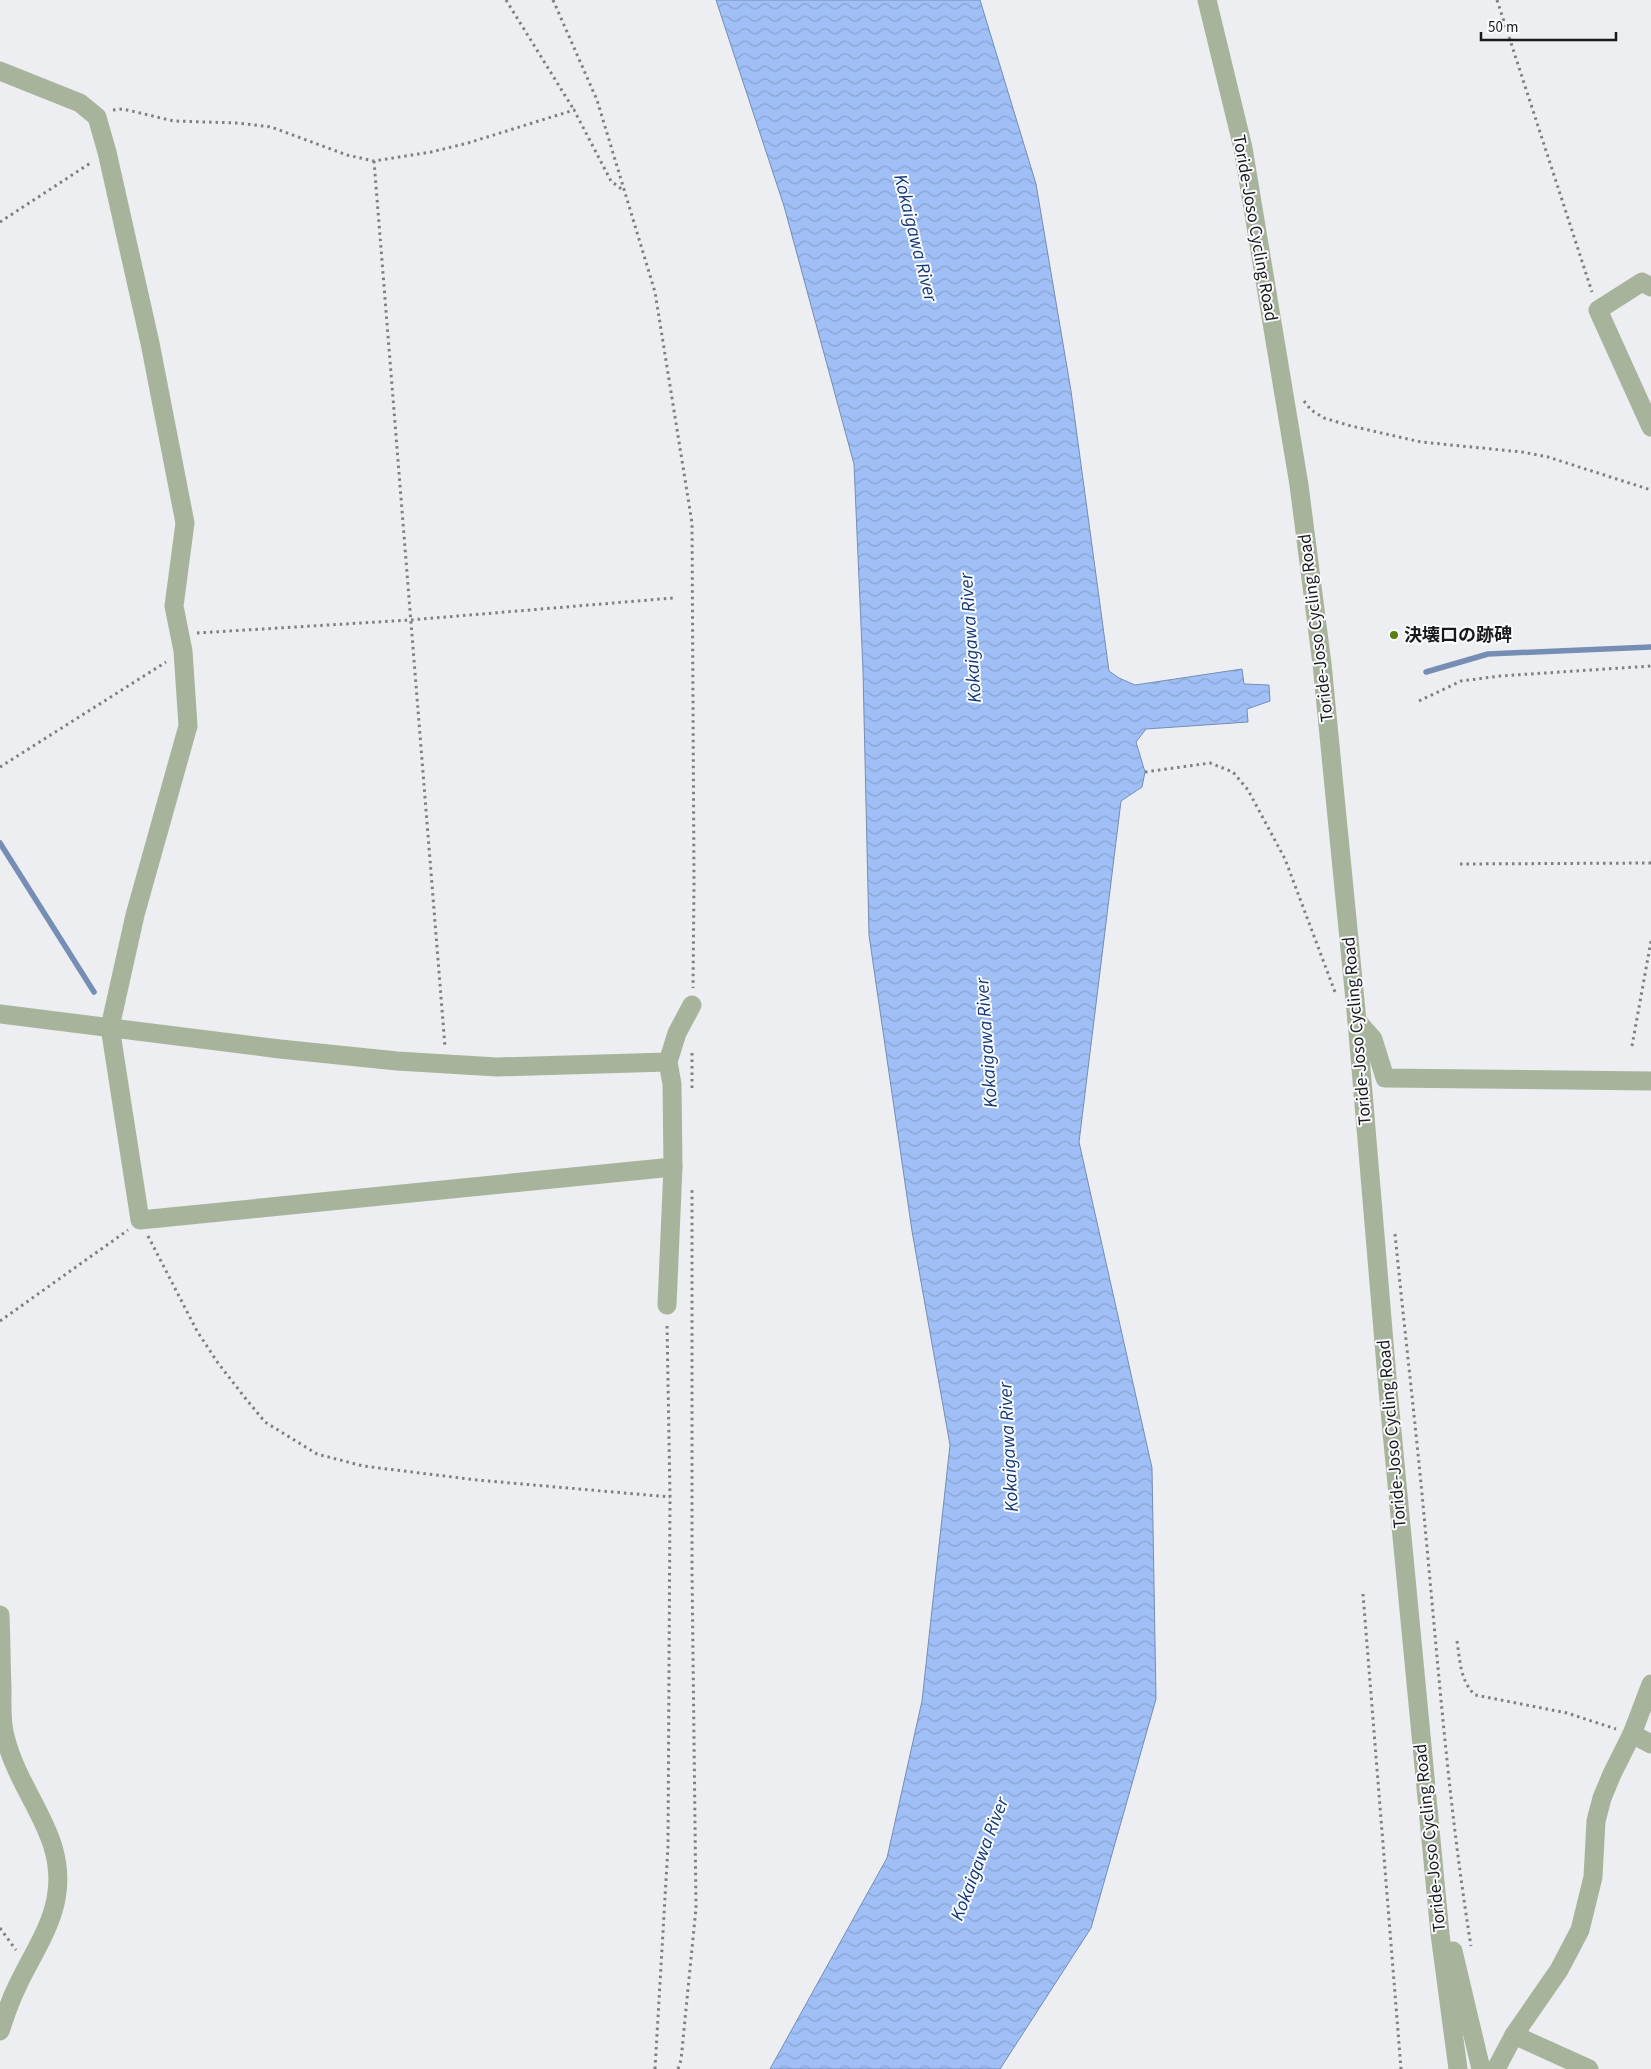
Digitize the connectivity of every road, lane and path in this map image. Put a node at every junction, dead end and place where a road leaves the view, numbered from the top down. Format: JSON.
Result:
{"nodes":[{"id":1,"x":506,"y":0,"type":"edge"},
{"id":2,"x":1207,"y":0,"type":"edge"},
{"id":3,"x":1497,"y":0,"type":"edge"},
{"id":4,"x":0,"y":71,"type":"edge"},
{"id":5,"x":574,"y":110,"type":"junction"},
{"id":6,"x":97,"y":117,"type":"junction"},
{"id":7,"x":107,"y":152,"type":"junction"},
{"id":8,"x":374,"y":161,"type":"junction"},
{"id":9,"x":625,"y":192,"type":"dead end"},
{"id":10,"x":0,"y":222,"type":"edge"},
{"id":11,"x":1651,"y":286,"type":"edge"},
{"id":12,"x":1598,"y":310,"type":"junction"},
{"id":13,"x":1302,"y":397,"type":"dead end"},
{"id":14,"x":1651,"y":427,"type":"edge"},
{"id":15,"x":1651,"y":490,"type":"edge"},
{"id":16,"x":672,"y":598,"type":"dead end"},
{"id":17,"x":410,"y":620,"type":"junction"},
{"id":18,"x":181,"y":643,"type":"junction"},
{"id":19,"x":1651,"y":666,"type":"edge"},
{"id":20,"x":1419,"y":701,"type":"dead end"},
{"id":21,"x":0,"y":767,"type":"edge"},
{"id":22,"x":1145,"y":772,"type":"dead end"},
{"id":23,"x":1651,"y":863,"type":"edge"},
{"id":24,"x":1460,"y":864,"type":"dead end"},
{"id":25,"x":1651,"y":941,"type":"edge"},
{"id":26,"x":1336,"y":996,"type":"dead end"},
{"id":27,"x":692,"y":1005,"type":"dead end"},
{"id":28,"x":0,"y":1014,"type":"edge"},
{"id":29,"x":1357,"y":1021,"type":"junction"},
{"id":30,"x":110,"y":1028,"type":"junction"},
{"id":31,"x":1632,"y":1046,"type":"dead end"},
{"id":32,"x":668,"y":1062,"type":"junction"},
{"id":33,"x":446,"y":1064,"type":"junction"},
{"id":34,"x":1651,"y":1081,"type":"edge"},
{"id":35,"x":673,"y":1167,"type":"junction"},
{"id":36,"x":140,"y":1220,"type":"junction"},
{"id":37,"x":1394,"y":1228,"type":"dead end"},
{"id":38,"x":667,"y":1305,"type":"joint"},
{"id":39,"x":0,"y":1321,"type":"edge"},
{"id":40,"x":670,"y":1497,"type":"junction"},
{"id":41,"x":1363,"y":1594,"type":"dead end"},
{"id":42,"x":0,"y":1616,"type":"edge"},
{"id":43,"x":1457,"y":1641,"type":"dead end"},
{"id":44,"x":1651,"y":1684,"type":"edge"},
{"id":45,"x":1632,"y":1734,"type":"junction"},
{"id":46,"x":1651,"y":1744,"type":"edge"},
{"id":47,"x":0,"y":1928,"type":"edge"},
{"id":48,"x":1440,"y":1934,"type":"junction"},
{"id":49,"x":1473,"y":1955,"type":"dead end"},
{"id":50,"x":28,"y":1966,"type":"junction"},
{"id":51,"x":0,"y":2031,"type":"edge"},
{"id":52,"x":1514,"y":2036,"type":"junction"},
{"id":53,"x":655,"y":2069,"type":"edge"},
{"id":54,"x":1401,"y":2069,"type":"edge"},
{"id":55,"x":1458,"y":2069,"type":"edge"},
{"id":56,"x":1481,"y":2069,"type":"edge"},
{"id":57,"x":1496,"y":2069,"type":"edge"},
{"id":58,"x":1589,"y":2069,"type":"edge"}],
"edges":[{"from":1,"to":5,"type":"path"},
{"from":2,"to":29,"type":"street","name":"Toride-Joso Cycling Road"},
{"from":3,"to":12,"type":"path"},
{"from":4,"to":6,"type":"street"},
{"from":5,"to":8,"type":"path"},
{"from":5,"to":9,"type":"path"},
{"from":6,"to":7,"type":"street"},
{"from":6,"to":8,"type":"path"},
{"from":7,"to":10,"type":"path"},
{"from":7,"to":18,"type":"street"},
{"from":8,"to":17,"type":"path"},
{"from":11,"to":12,"type":"street"},
{"from":12,"to":14,"type":"street"},
{"from":13,"to":15,"type":"path"},
{"from":16,"to":17,"type":"path"},
{"from":17,"to":18,"type":"path"},
{"from":17,"to":33,"type":"path"},
{"from":18,"to":21,"type":"path"},
{"from":18,"to":30,"type":"street"},
{"from":19,"to":20,"type":"path"},
{"from":22,"to":26,"type":"path"},
{"from":23,"to":24,"type":"path"},
{"from":25,"to":31,"type":"path"},
{"from":27,"to":32,"type":"street"},
{"from":28,"to":30,"type":"street"},
{"from":29,"to":34,"type":"street"},
{"from":29,"to":48,"type":"street","name":"Toride-Joso Cycling Road"},
{"from":30,"to":33,"type":"street"},
{"from":30,"to":36,"type":"street"},
{"from":32,"to":33,"type":"street"},
{"from":32,"to":35,"type":"street"},
{"from":35,"to":36,"type":"street"},
{"from":35,"to":38,"type":"street"},
{"from":36,"to":39,"type":"path"},
{"from":36,"to":40,"type":"path"},
{"from":37,"to":49,"type":"path"},
{"from":38,"to":40,"type":"path"},
{"from":40,"to":53,"type":"path"},
{"from":41,"to":54,"type":"path"},
{"from":42,"to":50,"type":"street"},
{"from":43,"to":45,"type":"path"},
{"from":44,"to":45,"type":"street"},
{"from":45,"to":46,"type":"street"},
{"from":45,"to":52,"type":"street"},
{"from":47,"to":50,"type":"path"},
{"from":48,"to":55,"type":"street","name":"Toride-Joso Cycling Road"},
{"from":48,"to":56,"type":"street"},
{"from":50,"to":51,"type":"street"},
{"from":52,"to":57,"type":"street"},
{"from":52,"to":58,"type":"street"}]}
